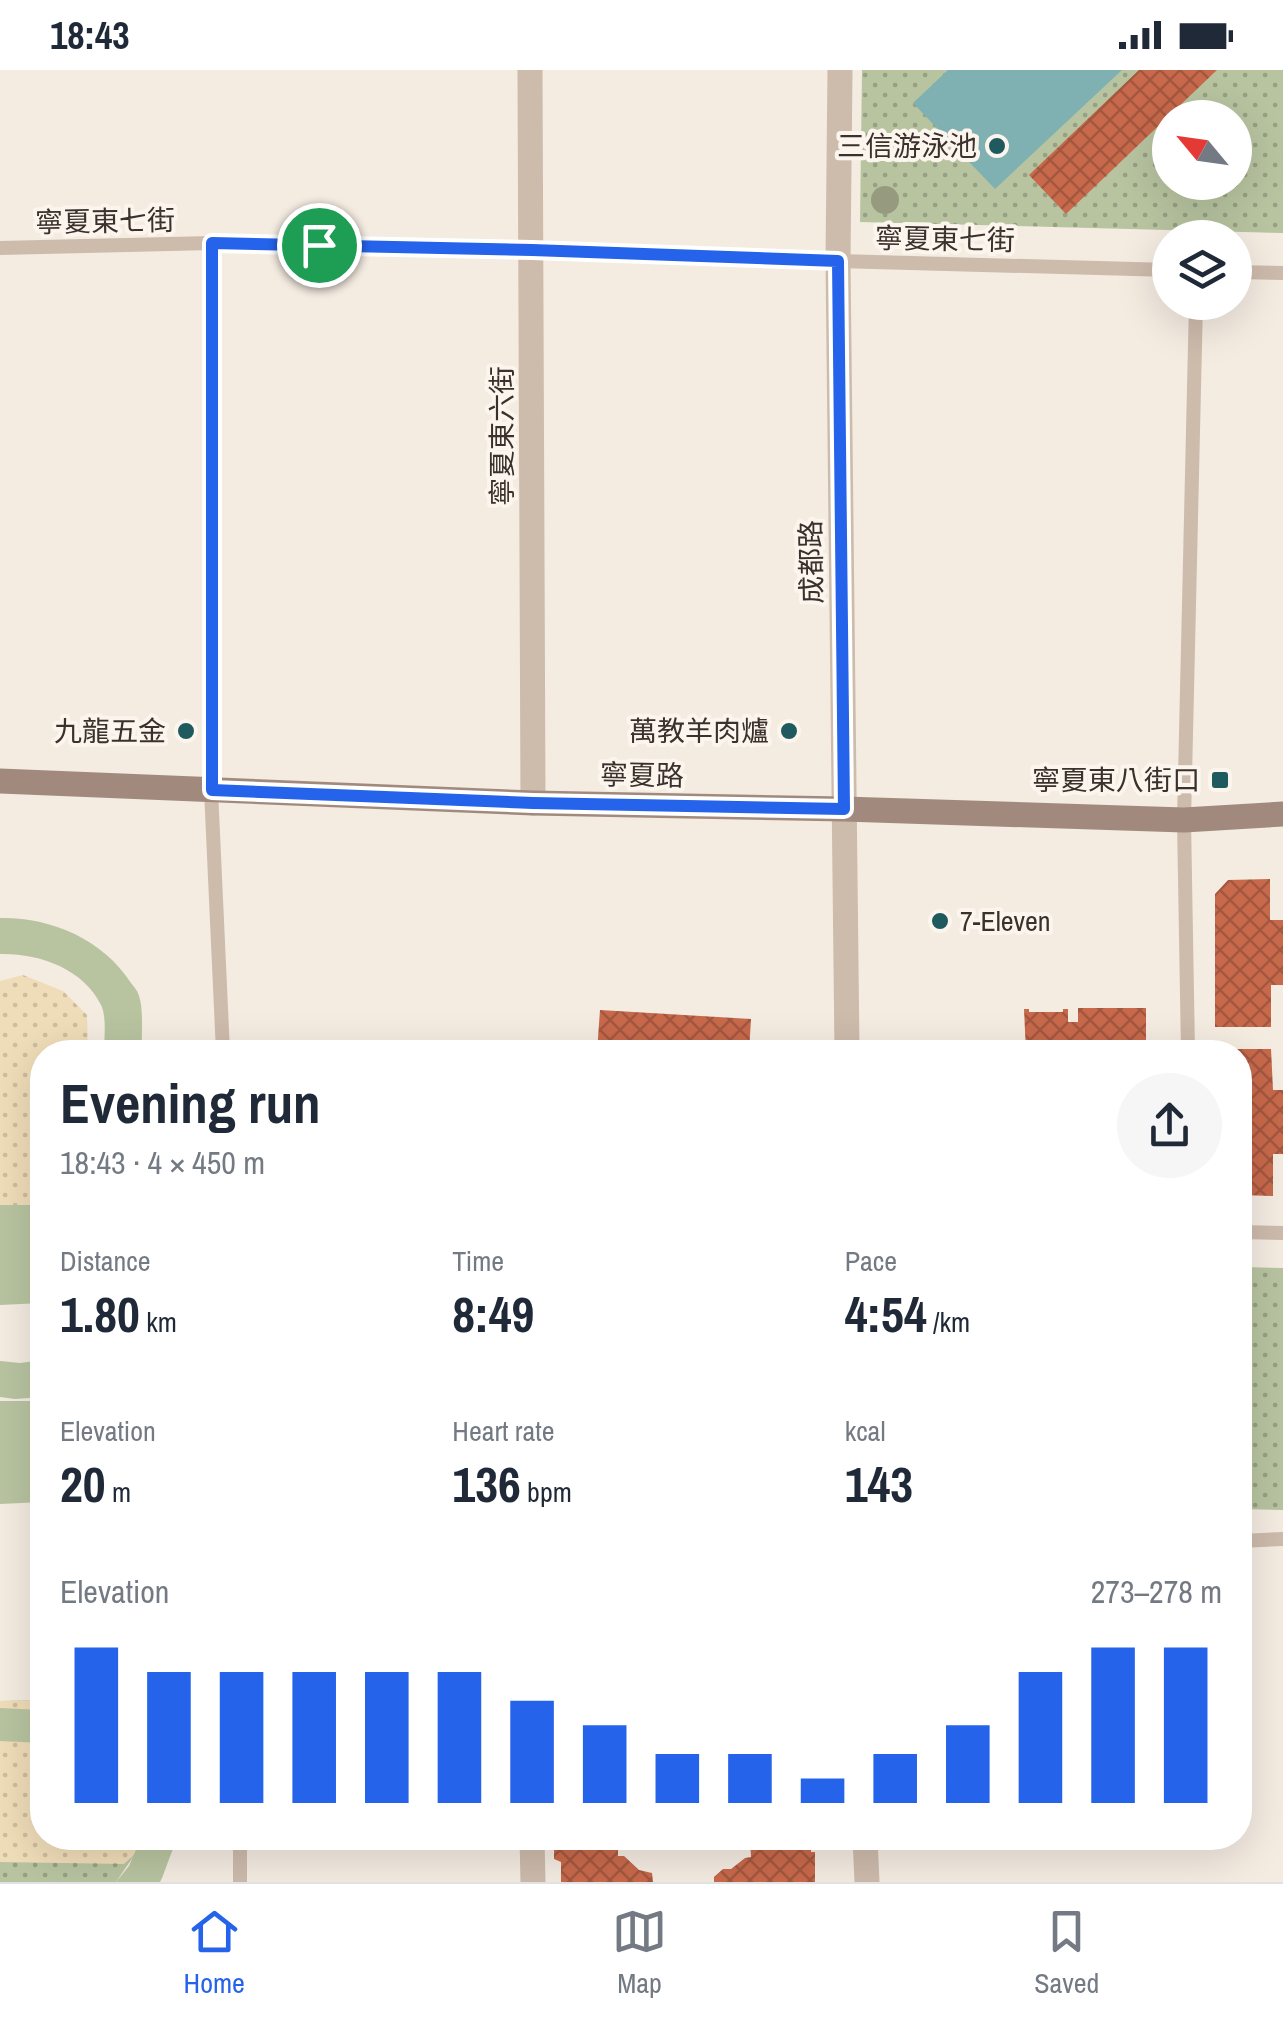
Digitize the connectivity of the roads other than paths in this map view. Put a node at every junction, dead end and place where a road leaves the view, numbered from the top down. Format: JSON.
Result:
{"nodes":[{"id":1,"x":530,"y":70,"type":"edge"},
{"id":2,"x":840,"y":70,"type":"edge"},
{"id":3,"x":212,"y":243,"type":"junction"},
{"id":4,"x":0,"y":248,"type":"edge"},
{"id":5,"x":532,"y":250,"type":"junction"},
{"id":6,"x":838,"y":261,"type":"junction"},
{"id":7,"x":1152,"y":270,"type":"edge"},
{"id":8,"x":1252,"y":272,"type":"edge"},
{"id":9,"x":1283,"y":273,"type":"edge"},
{"id":10,"x":1196,"y":320,"type":"edge"},
{"id":11,"x":0,"y":781,"type":"edge"},
{"id":12,"x":212,"y":790,"type":"junction"},
{"id":13,"x":533,"y":803,"type":"junction"},
{"id":14,"x":844,"y":809,"type":"junction"},
{"id":15,"x":1283,"y":814,"type":"edge"},
{"id":16,"x":1184,"y":820,"type":"junction"},
{"id":17,"x":222,"y":1040,"type":"edge"},
{"id":18,"x":847,"y":1040,"type":"edge"},
{"id":19,"x":1188,"y":1040,"type":"edge"},
{"id":20,"x":1252,"y":1232,"type":"edge"},
{"id":21,"x":1283,"y":1233,"type":"edge"},
{"id":22,"x":1283,"y":1539,"type":"edge"},
{"id":23,"x":1252,"y":1540,"type":"edge"},
{"id":24,"x":240,"y":1850,"type":"edge"},
{"id":25,"x":532,"y":1850,"type":"edge"},
{"id":26,"x":865,"y":1850,"type":"edge"},
{"id":27,"x":240,"y":1882,"type":"edge"},
{"id":28,"x":533,"y":1882,"type":"edge"},
{"id":29,"x":866,"y":1882,"type":"edge"}],
"edges":[{"from":1,"to":5,"type":"street","name":"寧夏東六街"},
{"from":2,"to":6,"type":"street","name":"成都路"},
{"from":3,"to":4,"type":"lane","name":"寧夏東七街"},
{"from":3,"to":5,"type":"lane","name":"寧夏東七街"},
{"from":3,"to":12,"type":"lane"},
{"from":5,"to":6,"type":"lane","name":"寧夏東七街"},
{"from":5,"to":13,"type":"street","name":"寧夏東六街"},
{"from":6,"to":7,"type":"lane","name":"寧夏東七街"},
{"from":6,"to":14,"type":"street","name":"成都路"},
{"from":8,"to":9,"type":"lane"},
{"from":10,"to":16,"type":"lane"},
{"from":11,"to":12,"type":"street","name":"寧夏路"},
{"from":12,"to":13,"type":"street","name":"寧夏路"},
{"from":12,"to":17,"type":"lane"},
{"from":13,"to":14,"type":"street","name":"寧夏路"},
{"from":14,"to":16,"type":"street","name":"寧夏路"},
{"from":14,"to":18,"type":"street","name":"成都路"},
{"from":15,"to":16,"type":"street","name":"寧夏路"},
{"from":16,"to":19,"type":"lane"},
{"from":20,"to":21,"type":"lane"},
{"from":22,"to":23,"type":"lane"},
{"from":24,"to":27,"type":"lane"},
{"from":25,"to":28,"type":"street"},
{"from":26,"to":29,"type":"street"}]}
